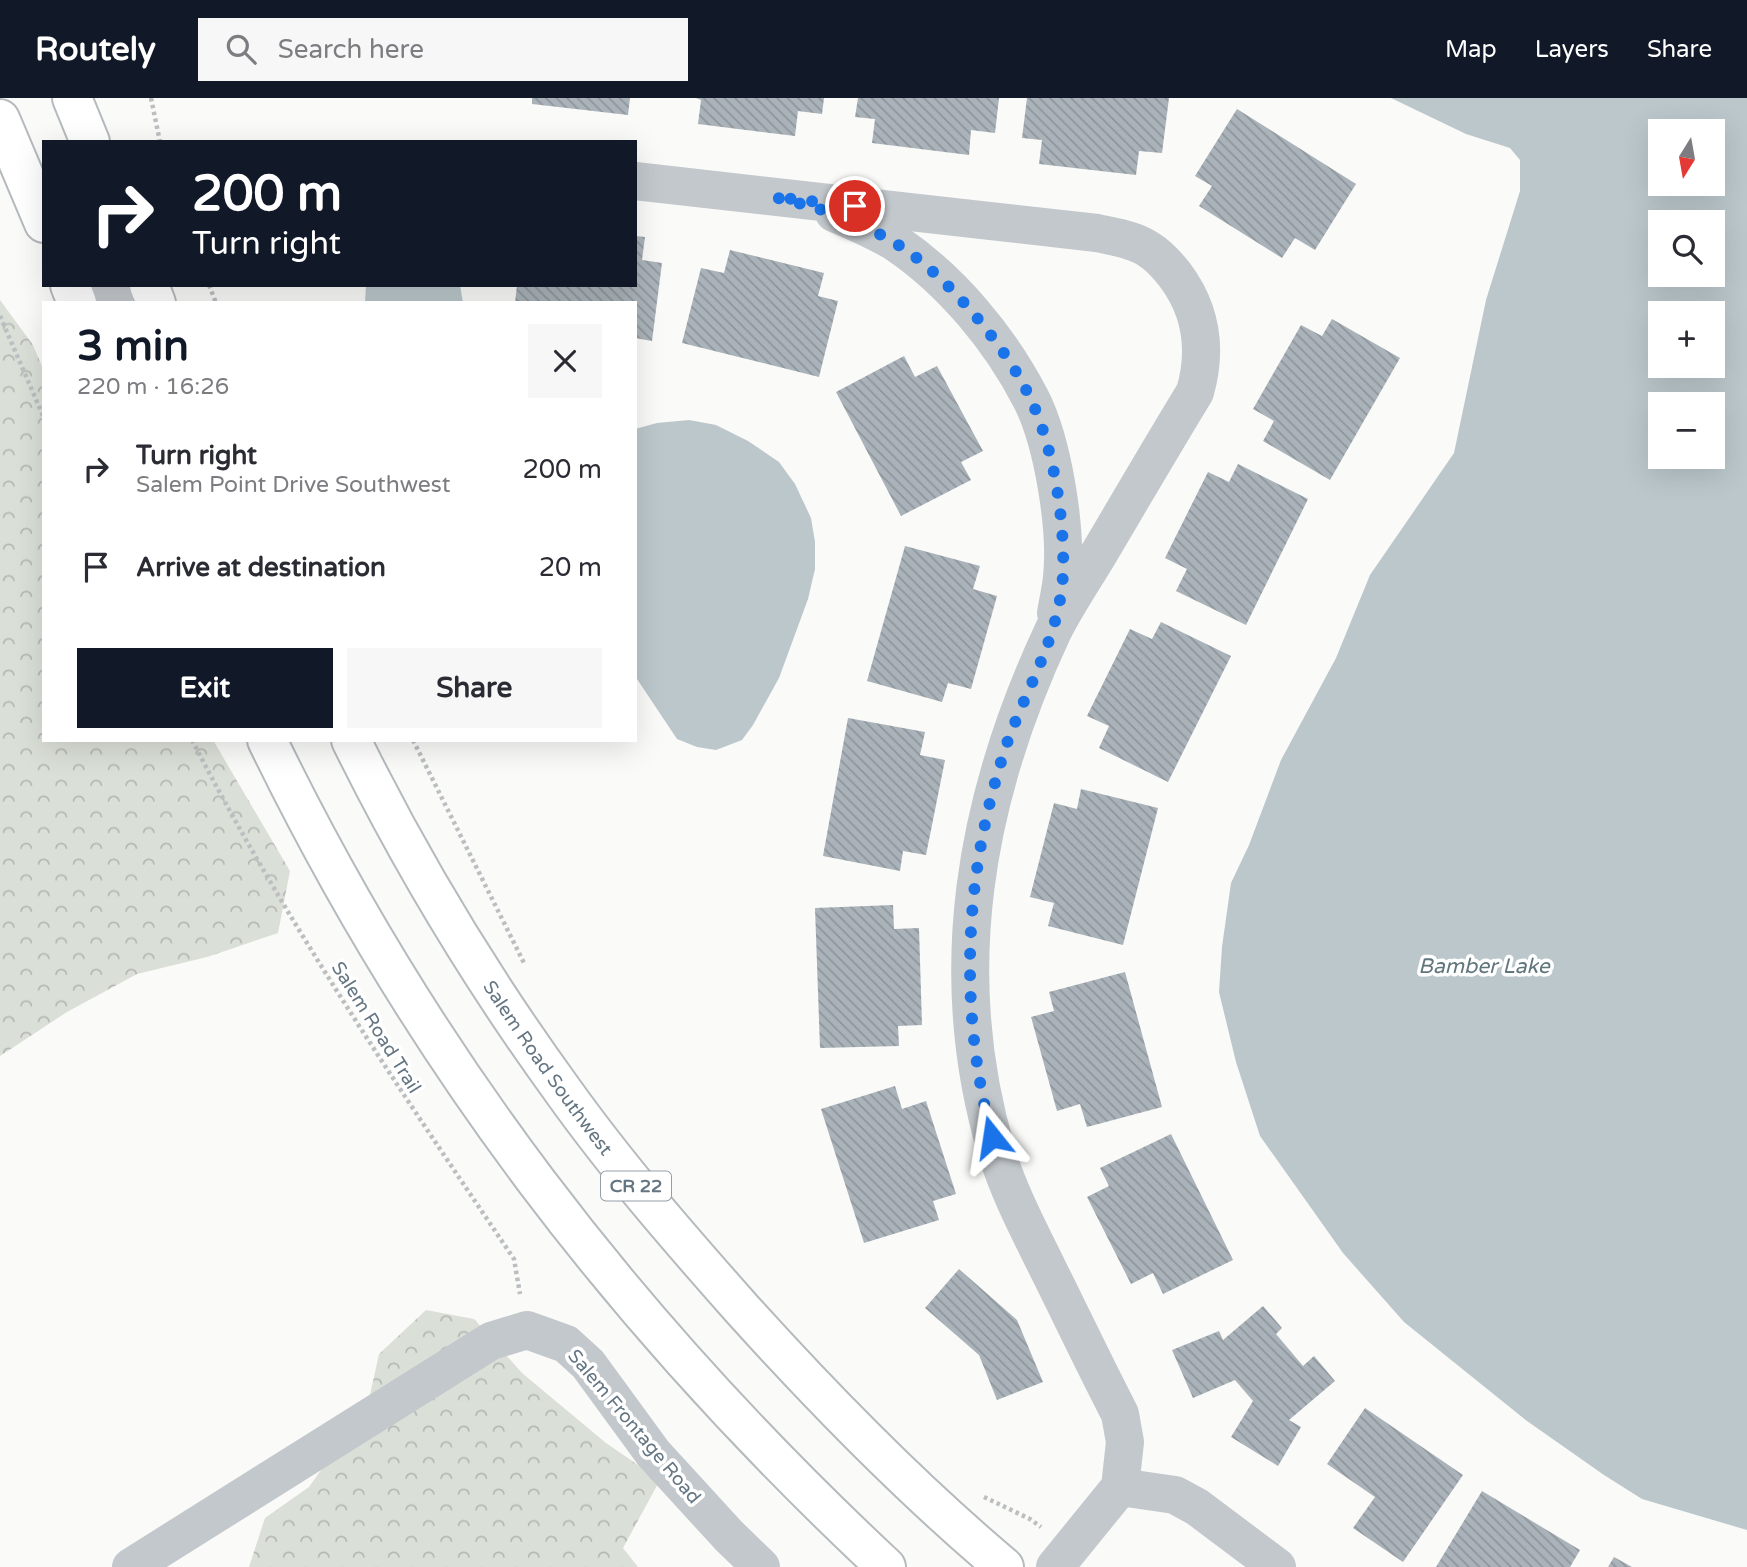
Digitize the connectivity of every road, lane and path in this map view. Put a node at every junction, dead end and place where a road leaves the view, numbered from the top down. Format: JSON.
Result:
{"nodes":[{"id":1,"x":72,"y":98,"type":"edge"},
{"id":2,"x":151,"y":98,"type":"edge"},
{"id":3,"x":0,"y":119,"type":"edge"},
{"id":4,"x":89,"y":140,"type":"edge"},
{"id":5,"x":160,"y":140,"type":"edge"},
{"id":6,"x":637,"y":181,"type":"edge"},
{"id":7,"x":774,"y":197,"type":"junction"},
{"id":8,"x":42,"y":218,"type":"edge"},
{"id":9,"x":116,"y":287,"type":"edge"},
{"id":10,"x":83,"y":301,"type":"edge"},
{"id":11,"x":0,"y":316,"type":"edge"},
{"id":12,"x":42,"y":413,"type":"edge"},
{"id":13,"x":1054,"y":629,"type":"junction"},
{"id":14,"x":193,"y":742,"type":"edge"},
{"id":15,"x":268,"y":742,"type":"edge"},
{"id":16,"x":352,"y":742,"type":"edge"},
{"id":17,"x":414,"y":742,"type":"edge"},
{"id":18,"x":527,"y":969,"type":"dead end"},
{"id":19,"x":527,"y":1330,"type":"junction"},
{"id":20,"x":1120,"y":1487,"type":"junction"},
{"id":21,"x":980,"y":1495,"type":"dead end"},
{"id":22,"x":1063,"y":1558,"type":"edge"},
{"id":23,"x":131,"y":1567,"type":"edge"},
{"id":24,"x":761,"y":1567,"type":"edge"},
{"id":25,"x":886,"y":1567,"type":"edge"},
{"id":26,"x":1004,"y":1567,"type":"edge"},
{"id":27,"x":1277,"y":1567,"type":"edge"}],
"edges":[{"from":1,"to":4,"type":"main road"},
{"from":2,"to":5,"type":"path"},
{"from":3,"to":8,"type":"main road"},
{"from":6,"to":7,"type":"street"},
{"from":7,"to":13,"type":"street"},
{"from":7,"to":13,"type":"street"},
{"from":9,"to":10,"type":"street"},
{"from":11,"to":12,"type":"path"},
{"from":13,"to":20,"type":"street"},
{"from":14,"to":19,"type":"path","name":"Salem Road Trail"},
{"from":15,"to":25,"type":"main road"},
{"from":16,"to":26,"type":"main road","name":"Salem Road Southwest","number":"CR 22"},
{"from":17,"to":18,"type":"path"},
{"from":19,"to":23,"type":"street"},
{"from":19,"to":24,"type":"street","name":"Salem Frontage Road"},
{"from":20,"to":22,"type":"street"},
{"from":20,"to":27,"type":"street"},
{"from":21,"to":22,"type":"path"}]}
